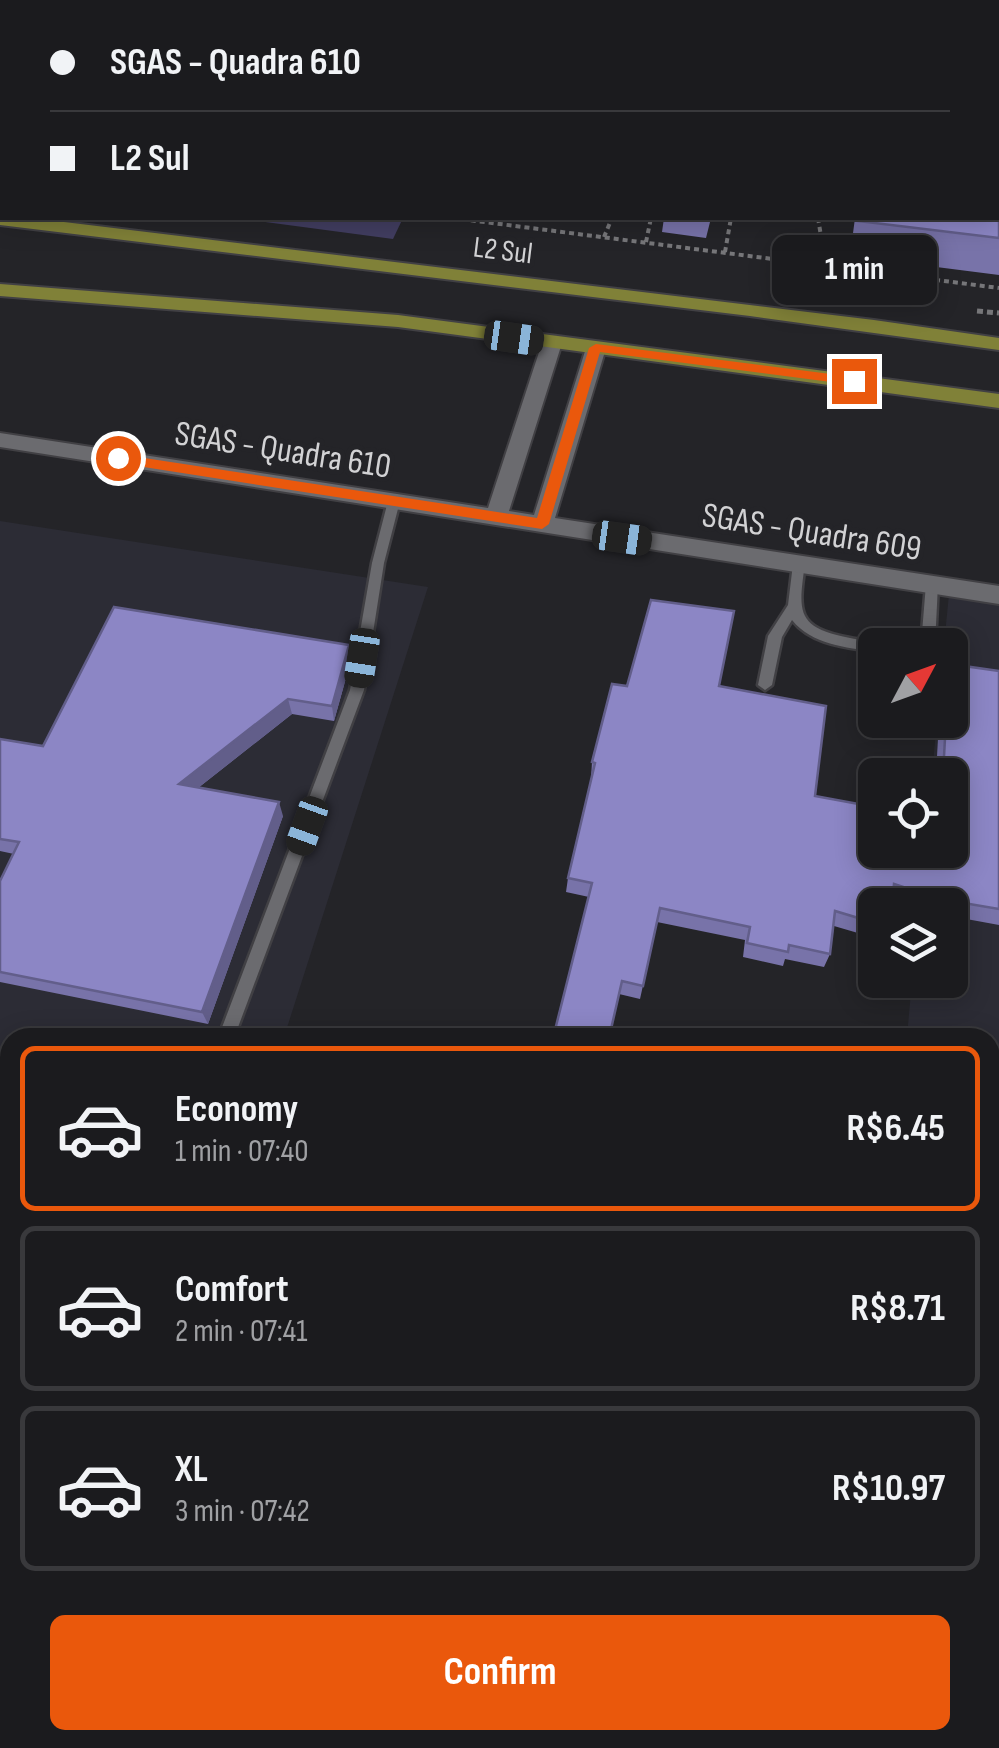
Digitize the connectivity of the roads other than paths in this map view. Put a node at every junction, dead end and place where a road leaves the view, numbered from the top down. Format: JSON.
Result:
{"nodes":[{"id":1,"x":7,"y":220,"type":"edge"},
{"id":2,"x":0,"y":290,"type":"edge"},
{"id":3,"x":552,"y":343,"type":"junction"},
{"id":4,"x":999,"y":344,"type":"edge"},
{"id":5,"x":596,"y":348,"type":"junction"},
{"id":6,"x":999,"y":401,"type":"edge"},
{"id":7,"x":0,"y":440,"type":"edge"},
{"id":8,"x":394,"y":501,"type":"junction"},
{"id":9,"x":496,"y":517,"type":"junction"},
{"id":10,"x":542,"y":524,"type":"junction"},
{"id":11,"x":799,"y":564,"type":"junction"},
{"id":12,"x":932,"y":584,"type":"junction"},
{"id":13,"x":999,"y":595,"type":"edge"},
{"id":14,"x":794,"y":606,"type":"junction"},
{"id":15,"x":929,"y":628,"type":"edge"},
{"id":16,"x":858,"y":644,"type":"edge"},
{"id":17,"x":765,"y":686,"type":"dead end"},
{"id":18,"x":230,"y":1028,"type":"edge"}],
"edges":[{"from":1,"to":4,"type":"main road","name":"L2 Sul"},
{"from":2,"to":3,"type":"main road"},
{"from":3,"to":5,"type":"main road"},
{"from":3,"to":9,"type":"street"},
{"from":5,"to":6,"type":"main road"},
{"from":5,"to":10,"type":"street"},
{"from":7,"to":8,"type":"street","name":"SGAS - Quadra 610"},
{"from":8,"to":9,"type":"street","name":"SGAS - Quadra 610"},
{"from":8,"to":18,"type":"lane"},
{"from":9,"to":10,"type":"street","name":"SGAS - Quadra 609"},
{"from":10,"to":11,"type":"street","name":"SGAS - Quadra 609"},
{"from":11,"to":12,"type":"street","name":"SGAS - Quadra 609"},
{"from":11,"to":14,"type":"lane"},
{"from":12,"to":13,"type":"street","name":"SGAS - Quadra 609"},
{"from":12,"to":15,"type":"lane"},
{"from":14,"to":16,"type":"lane"},
{"from":14,"to":17,"type":"lane"}]}
